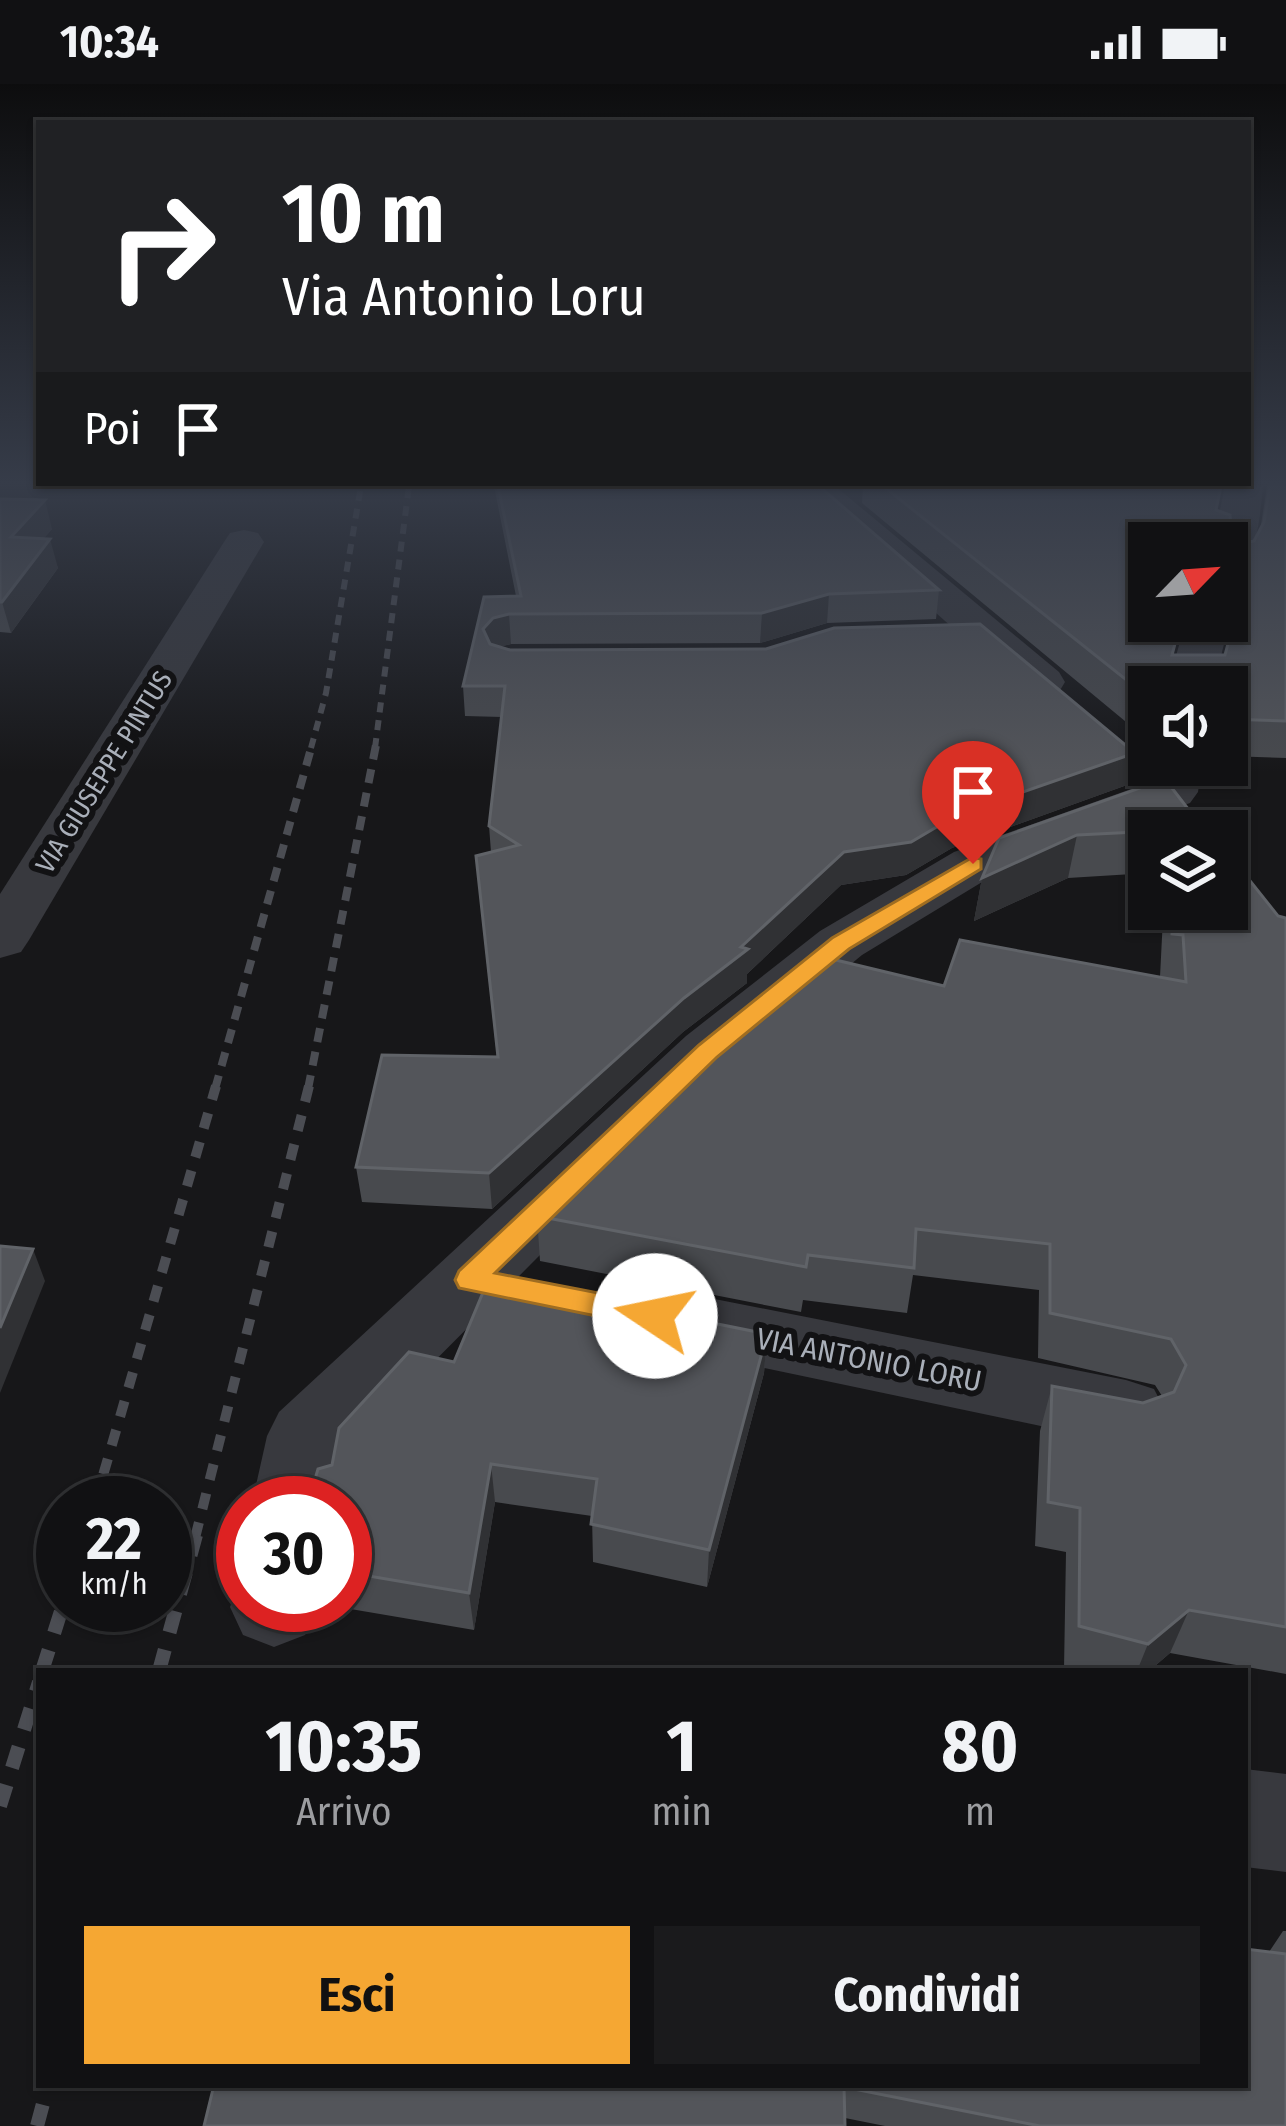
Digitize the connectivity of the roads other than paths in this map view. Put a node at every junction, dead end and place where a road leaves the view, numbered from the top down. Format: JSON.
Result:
{"nodes":[{"id":1,"x":220,"y":581,"type":"edge"},
{"id":2,"x":924,"y":581,"type":"edge"},
{"id":3,"x":987,"y":635,"type":"junction"},
{"id":4,"x":919,"y":638,"type":"edge"},
{"id":5,"x":1071,"y":706,"type":"edge"},
{"id":6,"x":1172,"y":788,"type":"edge"},
{"id":7,"x":0,"y":940,"type":"edge"},
{"id":8,"x":470,"y":1280,"type":"junction"},
{"id":9,"x":1126,"y":1412,"type":"edge"},
{"id":10,"x":300,"y":1476,"type":"edge"},
{"id":11,"x":1248,"y":1818,"type":"edge"},
{"id":12,"x":1286,"y":1823,"type":"edge"}],
"edges":[{"from":1,"to":7,"type":"street","name":"VIA GIUSEPPE PINTUS"},
{"from":2,"to":3,"type":"street"},
{"from":3,"to":4,"type":"street"},
{"from":3,"to":5,"type":"street"},
{"from":6,"to":8,"type":"street"},
{"from":8,"to":9,"type":"street","name":"VIA ANTONIO LORU"},
{"from":8,"to":10,"type":"street"},
{"from":11,"to":12,"type":"street"}]}
